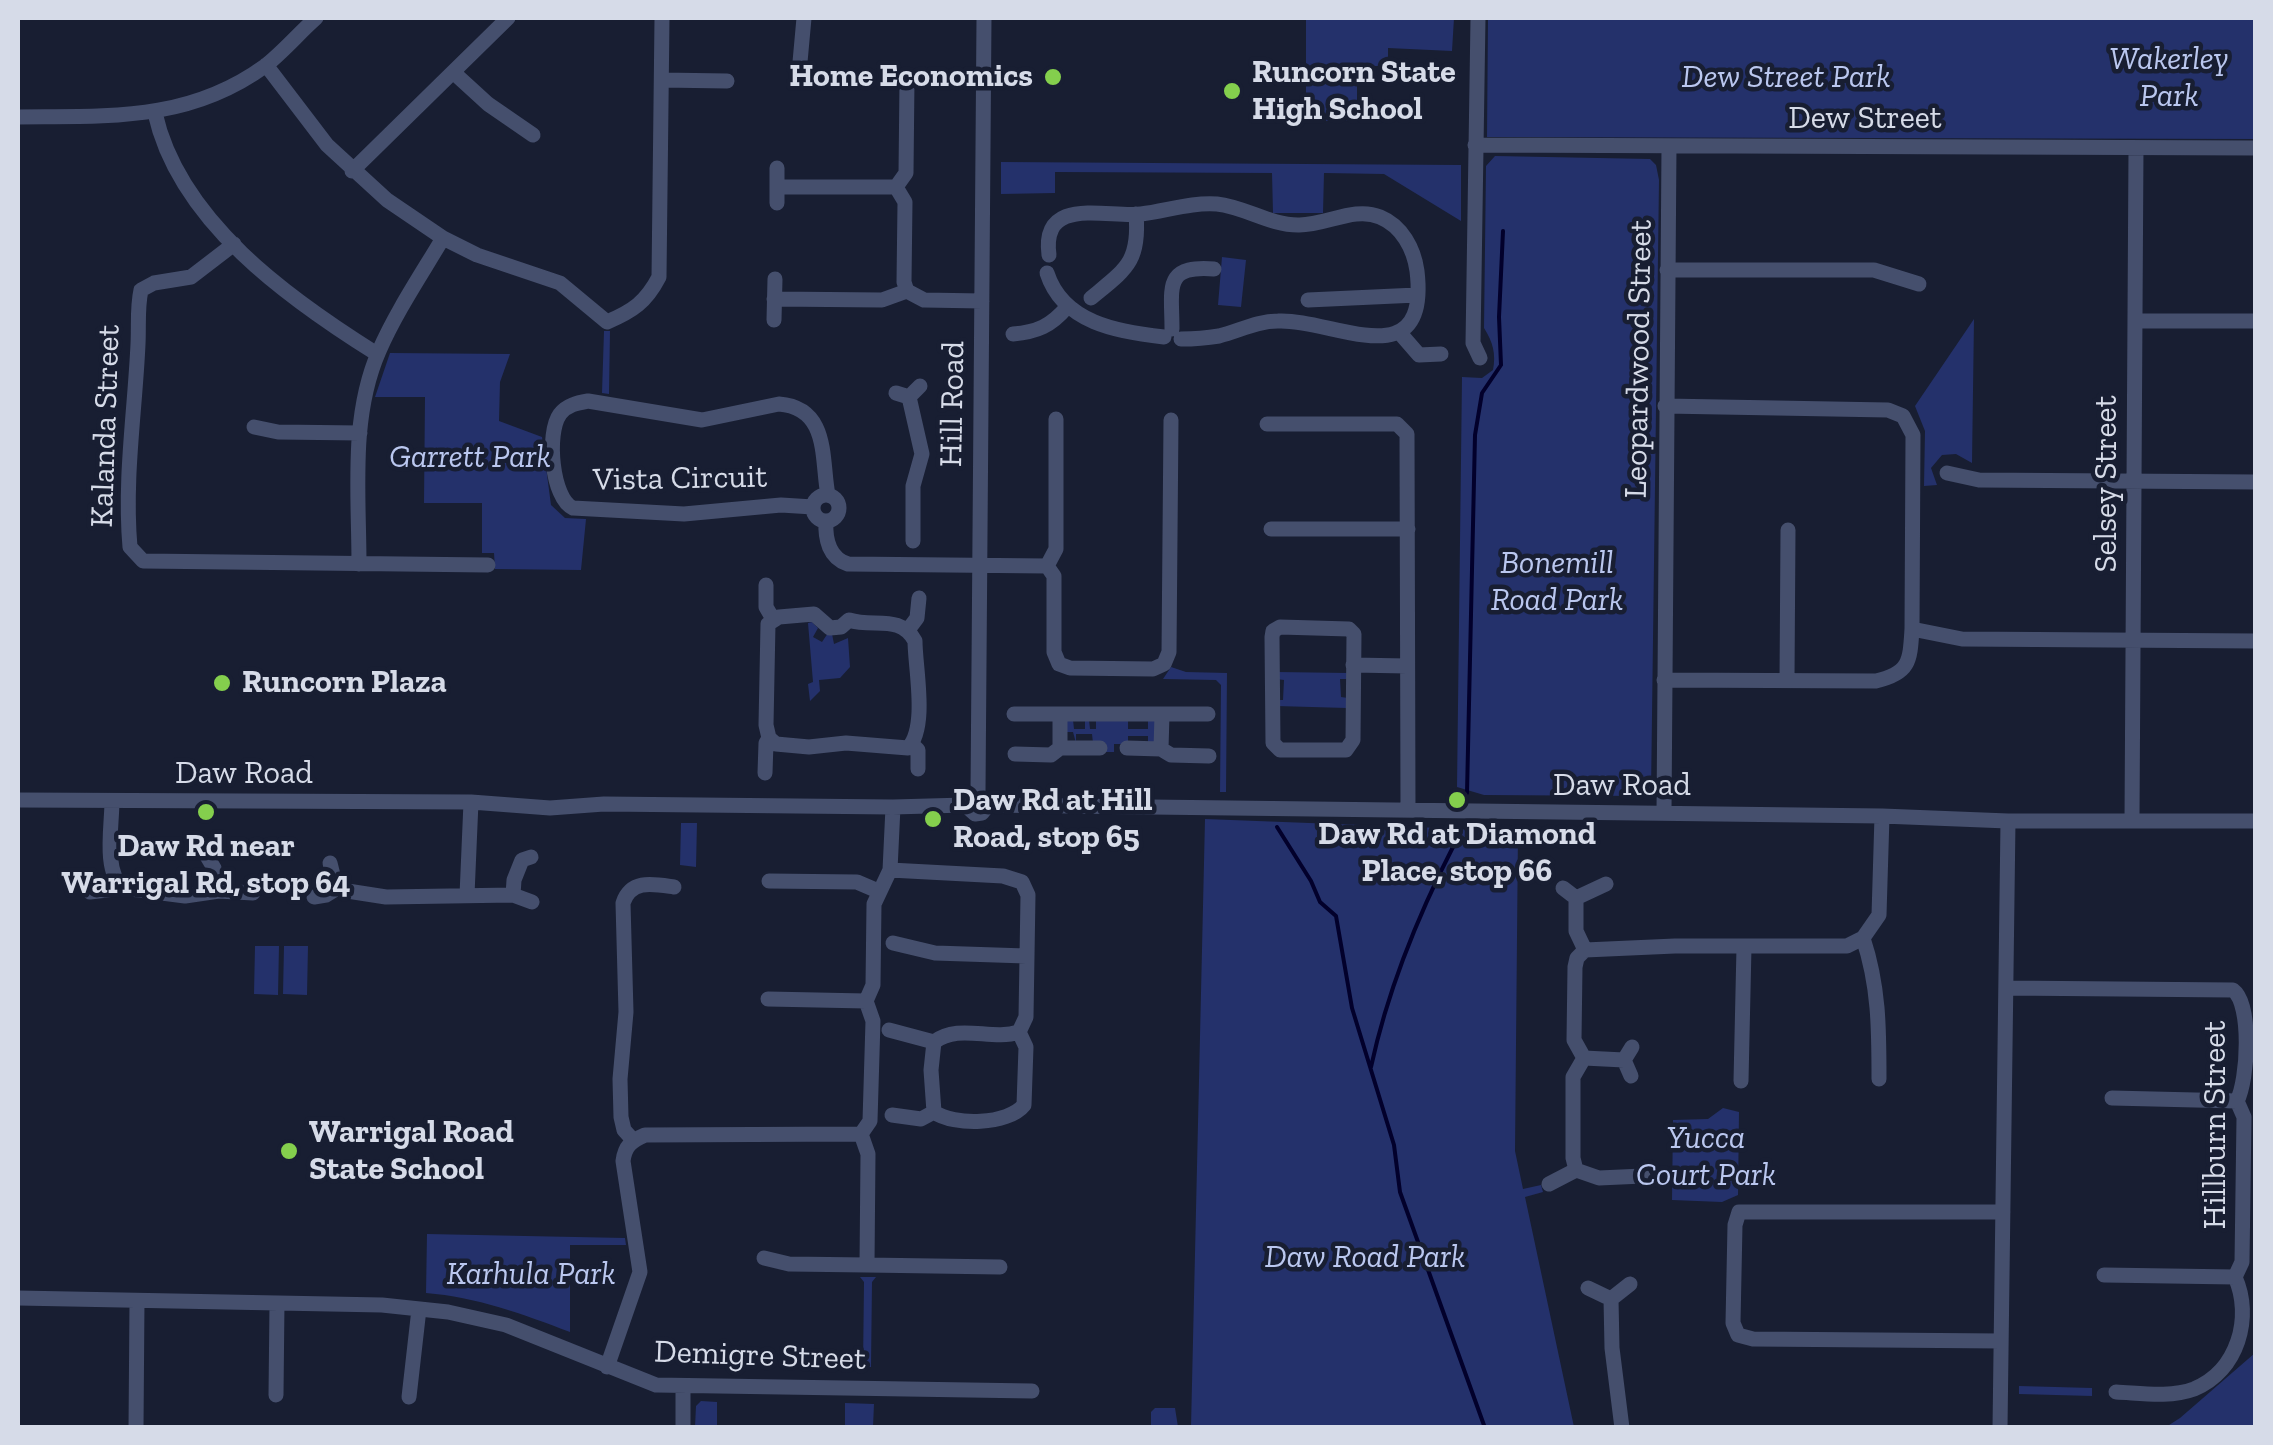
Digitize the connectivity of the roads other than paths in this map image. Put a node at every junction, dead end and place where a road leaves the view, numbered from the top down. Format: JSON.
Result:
{"nodes":[{"id":1,"x":316,"y":18,"type":"edge"},
{"id":2,"x":508,"y":18,"type":"edge"},
{"id":3,"x":662,"y":18,"type":"edge"},
{"id":4,"x":804,"y":18,"type":"edge"},
{"id":5,"x":984,"y":18,"type":"edge"},
{"id":6,"x":1478,"y":18,"type":"edge"},
{"id":7,"x":266,"y":65,"type":"junction"},
{"id":8,"x":453,"y":72,"type":"junction"},
{"id":9,"x":799,"y":72,"type":"dead end"},
{"id":10,"x":662,"y":80,"type":"junction"},
{"id":11,"x":907,"y":80,"type":"dead end"},
{"id":12,"x":727,"y":81,"type":"dead end"},
{"id":13,"x":155,"y":113,"type":"junction"},
{"id":14,"x":18,"y":117,"type":"edge"},
{"id":15,"x":534,"y":135,"type":"dead end"},
{"id":16,"x":1475,"y":144,"type":"junction"},
{"id":17,"x":1669,"y":146,"type":"junction"},
{"id":18,"x":2136,"y":148,"type":"junction"},
{"id":19,"x":2256,"y":148,"type":"edge"},
{"id":20,"x":778,"y":168,"type":"dead end"},
{"id":21,"x":352,"y":171,"type":"junction"},
{"id":22,"x":896,"y":187,"type":"junction"},
{"id":23,"x":1136,"y":214,"type":"junction"},
{"id":24,"x":443,"y":238,"type":"junction"},
{"id":25,"x":234,"y":244,"type":"junction"},
{"id":26,"x":1049,"y":255,"type":"dead end"},
{"id":27,"x":1214,"y":269,"type":"dead end"},
{"id":28,"x":1667,"y":270,"type":"junction"},
{"id":29,"x":1047,"y":273,"type":"dead end"},
{"id":30,"x":774,"y":279,"type":"dead end"},
{"id":31,"x":1918,"y":284,"type":"dead end"},
{"id":32,"x":907,"y":292,"type":"junction"},
{"id":33,"x":1418,"y":294,"type":"junction"},
{"id":34,"x":774,"y":298,"type":"junction"},
{"id":35,"x":1092,"y":298,"type":"dead end"},
{"id":36,"x":982,"y":300,"type":"junction"},
{"id":37,"x":1308,"y":300,"type":"dead end"},
{"id":38,"x":1067,"y":307,"type":"junction"},
{"id":39,"x":774,"y":320,"type":"dead end"},
{"id":40,"x":2135,"y":320,"type":"junction"},
{"id":41,"x":2256,"y":321,"type":"edge"},
{"id":42,"x":1399,"y":332,"type":"junction"},
{"id":43,"x":1013,"y":334,"type":"dead end"},
{"id":44,"x":1173,"y":335,"type":"junction"},
{"id":45,"x":378,"y":354,"type":"junction"},
{"id":46,"x":1441,"y":354,"type":"dead end"},
{"id":47,"x":1480,"y":358,"type":"dead end"},
{"id":48,"x":909,"y":392,"type":"dead end"},
{"id":49,"x":1666,"y":406,"type":"junction"},
{"id":50,"x":1056,"y":419,"type":"dead end"},
{"id":51,"x":1171,"y":420,"type":"dead end"},
{"id":52,"x":1267,"y":424,"type":"dead end"},
{"id":53,"x":254,"y":427,"type":"dead end"},
{"id":54,"x":360,"y":434,"type":"junction"},
{"id":55,"x":1947,"y":472,"type":"dead end"},
{"id":56,"x":2135,"y":480,"type":"junction"},
{"id":57,"x":2256,"y":482,"type":"edge"},
{"id":58,"x":828,"y":495,"type":"junction"},
{"id":59,"x":814,"y":506,"type":"junction"},
{"id":60,"x":826,"y":521,"type":"junction"},
{"id":61,"x":1272,"y":529,"type":"dead end"},
{"id":62,"x":1408,"y":529,"type":"junction"},
{"id":63,"x":1788,"y":530,"type":"dead end"},
{"id":64,"x":913,"y":540,"type":"dead end"},
{"id":65,"x":359,"y":564,"type":"junction"},
{"id":66,"x":488,"y":565,"type":"dead end"},
{"id":67,"x":978,"y":565,"type":"junction"},
{"id":68,"x":1047,"y":566,"type":"junction"},
{"id":69,"x":766,"y":584,"type":"dead end"},
{"id":70,"x":919,"y":598,"type":"dead end"},
{"id":71,"x":773,"y":619,"type":"junction"},
{"id":72,"x":908,"y":630,"type":"junction"},
{"id":73,"x":1912,"y":630,"type":"junction"},
{"id":74,"x":2133,"y":640,"type":"junction"},
{"id":75,"x":2256,"y":642,"type":"edge"},
{"id":76,"x":1354,"y":664,"type":"junction"},
{"id":77,"x":1407,"y":666,"type":"junction"},
{"id":78,"x":1664,"y":680,"type":"junction"},
{"id":79,"x":1786,"y":680,"type":"junction"},
{"id":80,"x":1014,"y":714,"type":"dead end"},
{"id":81,"x":1162,"y":714,"type":"junction"},
{"id":82,"x":1208,"y":714,"type":"dead end"},
{"id":83,"x":1060,"y":715,"type":"junction"},
{"id":84,"x":770,"y":738,"type":"junction"},
{"id":85,"x":912,"y":744,"type":"junction"},
{"id":86,"x":1060,"y":748,"type":"junction"},
{"id":87,"x":1100,"y":748,"type":"dead end"},
{"id":88,"x":1127,"y":748,"type":"dead end"},
{"id":89,"x":1161,"y":749,"type":"junction"},
{"id":90,"x":1014,"y":754,"type":"dead end"},
{"id":91,"x":1209,"y":756,"type":"dead end"},
{"id":92,"x":918,"y":769,"type":"dead end"},
{"id":93,"x":765,"y":773,"type":"dead end"},
{"id":94,"x":983,"y":798,"type":"junction"},
{"id":95,"x":18,"y":800,"type":"edge"},
{"id":96,"x":112,"y":801,"type":"junction"},
{"id":97,"x":470,"y":802,"type":"junction"},
{"id":98,"x":892,"y":808,"type":"junction"},
{"id":99,"x":1408,"y":810,"type":"junction"},
{"id":100,"x":1664,"y":814,"type":"junction"},
{"id":101,"x":1882,"y":816,"type":"junction"},
{"id":102,"x":2132,"y":820,"type":"junction"},
{"id":103,"x":2008,"y":821,"type":"junction"},
{"id":104,"x":2256,"y":821,"type":"edge"},
{"id":105,"x":205,"y":853,"type":"dead end"},
{"id":106,"x":531,"y":856,"type":"dead end"},
{"id":107,"x":330,"y":863,"type":"dead end"},
{"id":108,"x":890,"y":870,"type":"junction"},
{"id":109,"x":769,"y":881,"type":"dead end"},
{"id":110,"x":1606,"y":884,"type":"dead end"},
{"id":111,"x":674,"y":887,"type":"dead end"},
{"id":112,"x":123,"y":888,"type":"junction"},
{"id":113,"x":338,"y":888,"type":"junction"},
{"id":114,"x":219,"y":891,"type":"junction"},
{"id":115,"x":878,"y":891,"type":"junction"},
{"id":116,"x":90,"y":892,"type":"dead end"},
{"id":117,"x":253,"y":894,"type":"dead end"},
{"id":118,"x":467,"y":895,"type":"junction"},
{"id":119,"x":513,"y":895,"type":"junction"},
{"id":120,"x":314,"y":897,"type":"dead end"},
{"id":121,"x":532,"y":902,"type":"dead end"},
{"id":122,"x":1863,"y":938,"type":"junction"},
{"id":123,"x":893,"y":943,"type":"dead end"},
{"id":124,"x":1744,"y":947,"type":"junction"},
{"id":125,"x":1585,"y":950,"type":"junction"},
{"id":126,"x":1026,"y":956,"type":"junction"},
{"id":127,"x":2006,"y":988,"type":"junction"},
{"id":128,"x":768,"y":999,"type":"dead end"},
{"id":129,"x":866,"y":1000,"type":"junction"},
{"id":130,"x":889,"y":1030,"type":"dead end"},
{"id":131,"x":1019,"y":1032,"type":"junction"},
{"id":132,"x":934,"y":1042,"type":"junction"},
{"id":133,"x":1584,"y":1058,"type":"junction"},
{"id":134,"x":1631,"y":1076,"type":"dead end"},
{"id":135,"x":1879,"y":1079,"type":"dead end"},
{"id":136,"x":1742,"y":1081,"type":"dead end"},
{"id":137,"x":2112,"y":1098,"type":"dead end"},
{"id":138,"x":2237,"y":1101,"type":"junction"},
{"id":139,"x":934,"y":1112,"type":"junction"},
{"id":140,"x":892,"y":1114,"type":"dead end"},
{"id":141,"x":862,"y":1134,"type":"junction"},
{"id":142,"x":632,"y":1140,"type":"junction"},
{"id":143,"x":1576,"y":1170,"type":"junction"},
{"id":144,"x":1643,"y":1176,"type":"dead end"},
{"id":145,"x":1549,"y":1184,"type":"dead end"},
{"id":146,"x":2003,"y":1212,"type":"junction"},
{"id":147,"x":764,"y":1258,"type":"dead end"},
{"id":148,"x":867,"y":1265,"type":"junction"},
{"id":149,"x":1000,"y":1267,"type":"dead end"},
{"id":150,"x":2104,"y":1275,"type":"dead end"},
{"id":151,"x":2235,"y":1277,"type":"junction"},
{"id":152,"x":1630,"y":1284,"type":"dead end"},
{"id":153,"x":1588,"y":1288,"type":"dead end"},
{"id":154,"x":18,"y":1298,"type":"edge"},
{"id":155,"x":1611,"y":1299,"type":"junction"},
{"id":156,"x":137,"y":1300,"type":"junction"},
{"id":157,"x":277,"y":1303,"type":"junction"},
{"id":158,"x":419,"y":1309,"type":"junction"},
{"id":159,"x":2001,"y":1341,"type":"junction"},
{"id":160,"x":606,"y":1367,"type":"junction"},
{"id":161,"x":683,"y":1386,"type":"junction"},
{"id":162,"x":1032,"y":1390,"type":"dead end"},
{"id":163,"x":2116,"y":1392,"type":"dead end"},
{"id":164,"x":276,"y":1395,"type":"dead end"},
{"id":165,"x":409,"y":1396,"type":"dead end"},
{"id":166,"x":136,"y":1428,"type":"edge"},
{"id":167,"x":683,"y":1428,"type":"edge"},
{"id":168,"x":1622,"y":1428,"type":"edge"},
{"id":169,"x":2000,"y":1428,"type":"edge"}],
"edges":[{"from":1,"to":7,"type":"street"},
{"from":2,"to":8,"type":"street"},
{"from":3,"to":10,"type":"street"},
{"from":4,"to":9,"type":"street"},
{"from":5,"to":36,"type":"street","name":"Hill Road"},
{"from":6,"to":16,"type":"street"},
{"from":7,"to":13,"type":"street"},
{"from":7,"to":21,"type":"street"},
{"from":8,"to":15,"type":"street"},
{"from":8,"to":21,"type":"street"},
{"from":10,"to":12,"type":"street"},
{"from":10,"to":24,"type":"street"},
{"from":11,"to":22,"type":"street"},
{"from":13,"to":14,"type":"street"},
{"from":13,"to":25,"type":"street"},
{"from":16,"to":17,"type":"street","name":"Dew Street"},
{"from":16,"to":47,"type":"street"},
{"from":17,"to":18,"type":"street","name":"Dew Street"},
{"from":17,"to":28,"type":"street","name":"Leopardwood Street"},
{"from":18,"to":19,"type":"street","name":"Dew Street"},
{"from":18,"to":40,"type":"street","name":"Selsey Street"},
{"from":20,"to":22,"type":"street"},
{"from":21,"to":24,"type":"street"},
{"from":22,"to":32,"type":"street"},
{"from":23,"to":26,"type":"street"},
{"from":23,"to":33,"type":"street"},
{"from":23,"to":35,"type":"street"},
{"from":24,"to":45,"type":"street"},
{"from":25,"to":45,"type":"street"},
{"from":25,"to":65,"type":"street","name":"Kalanda Street"},
{"from":27,"to":44,"type":"street"},
{"from":28,"to":31,"type":"street"},
{"from":28,"to":49,"type":"street","name":"Leopardwood Street"},
{"from":29,"to":38,"type":"street"},
{"from":30,"to":34,"type":"street"},
{"from":32,"to":34,"type":"street"},
{"from":32,"to":36,"type":"street"},
{"from":33,"to":37,"type":"street"},
{"from":33,"to":42,"type":"street"},
{"from":34,"to":39,"type":"street"},
{"from":36,"to":67,"type":"street","name":"Hill Road"},
{"from":38,"to":43,"type":"street"},
{"from":38,"to":44,"type":"street"},
{"from":40,"to":41,"type":"street"},
{"from":40,"to":56,"type":"street","name":"Selsey Street"},
{"from":42,"to":44,"type":"street"},
{"from":42,"to":46,"type":"street"},
{"from":45,"to":54,"type":"street"},
{"from":48,"to":64,"type":"street"},
{"from":49,"to":73,"type":"street"},
{"from":49,"to":78,"type":"street","name":"Leopardwood Street"},
{"from":50,"to":68,"type":"street"},
{"from":51,"to":68,"type":"street"},
{"from":52,"to":62,"type":"street"},
{"from":53,"to":54,"type":"street"},
{"from":54,"to":65,"type":"street"},
{"from":55,"to":56,"type":"street"},
{"from":56,"to":57,"type":"street"},
{"from":56,"to":74,"type":"street","name":"Selsey Street"},
{"from":58,"to":59,"type":"street"},
{"from":58,"to":59,"type":"street","name":"Vista Circuit"},
{"from":58,"to":60,"type":"street"},
{"from":59,"to":60,"type":"street"},
{"from":60,"to":67,"type":"street"},
{"from":61,"to":62,"type":"street"},
{"from":62,"to":77,"type":"street"},
{"from":63,"to":79,"type":"street"},
{"from":65,"to":66,"type":"street","name":"Kalanda Street"},
{"from":67,"to":68,"type":"street"},
{"from":67,"to":94,"type":"street","name":"Hill Road"},
{"from":69,"to":71,"type":"street"},
{"from":70,"to":72,"type":"street"},
{"from":71,"to":72,"type":"street"},
{"from":71,"to":84,"type":"street"},
{"from":72,"to":85,"type":"street"},
{"from":73,"to":74,"type":"street"},
{"from":73,"to":79,"type":"street"},
{"from":74,"to":75,"type":"street"},
{"from":74,"to":102,"type":"street","name":"Selsey Street"},
{"from":76,"to":76,"type":"street"},
{"from":76,"to":77,"type":"street"},
{"from":77,"to":99,"type":"street"},
{"from":78,"to":79,"type":"street"},
{"from":78,"to":100,"type":"street","name":"Leopardwood Street"},
{"from":80,"to":83,"type":"street"},
{"from":81,"to":82,"type":"street"},
{"from":81,"to":83,"type":"street"},
{"from":81,"to":89,"type":"street"},
{"from":83,"to":86,"type":"street"},
{"from":84,"to":85,"type":"street"},
{"from":84,"to":93,"type":"street"},
{"from":85,"to":92,"type":"street"},
{"from":86,"to":87,"type":"street"},
{"from":86,"to":90,"type":"street"},
{"from":88,"to":89,"type":"street"},
{"from":89,"to":91,"type":"street"},
{"from":94,"to":98,"type":"street","name":"Daw Road"},
{"from":94,"to":99,"type":"street","name":"Daw Road"},
{"from":95,"to":96,"type":"street","name":"Daw Road"},
{"from":96,"to":97,"type":"street","name":"Daw Road"},
{"from":96,"to":112,"type":"street"},
{"from":97,"to":98,"type":"street","name":"Daw Road"},
{"from":97,"to":118,"type":"street"},
{"from":98,"to":108,"type":"street"},
{"from":99,"to":100,"type":"street","name":"Daw Road"},
{"from":100,"to":101,"type":"street","name":"Daw Road"},
{"from":101,"to":103,"type":"street","name":"Daw Road"},
{"from":101,"to":122,"type":"street"},
{"from":102,"to":103,"type":"street","name":"Daw Road"},
{"from":102,"to":104,"type":"street","name":"Daw Road"},
{"from":103,"to":127,"type":"street"},
{"from":105,"to":114,"type":"street"},
{"from":106,"to":119,"type":"street"},
{"from":107,"to":113,"type":"street"},
{"from":108,"to":115,"type":"street"},
{"from":108,"to":126,"type":"street"},
{"from":109,"to":115,"type":"street"},
{"from":110,"to":125,"type":"street"},
{"from":111,"to":142,"type":"street"},
{"from":112,"to":114,"type":"street"},
{"from":112,"to":116,"type":"street"},
{"from":113,"to":118,"type":"street"},
{"from":113,"to":120,"type":"street"},
{"from":114,"to":117,"type":"street"},
{"from":115,"to":129,"type":"street"},
{"from":118,"to":119,"type":"street"},
{"from":119,"to":121,"type":"street"},
{"from":122,"to":124,"type":"street"},
{"from":122,"to":135,"type":"street"},
{"from":123,"to":126,"type":"street"},
{"from":124,"to":125,"type":"street"},
{"from":124,"to":136,"type":"street"},
{"from":125,"to":133,"type":"street"},
{"from":126,"to":131,"type":"street"},
{"from":127,"to":138,"type":"street","name":"Hillburn Street"},
{"from":127,"to":146,"type":"street"},
{"from":128,"to":129,"type":"street"},
{"from":129,"to":141,"type":"street"},
{"from":130,"to":132,"type":"street"},
{"from":131,"to":132,"type":"street"},
{"from":131,"to":139,"type":"street"},
{"from":132,"to":139,"type":"street"},
{"from":133,"to":134,"type":"street"},
{"from":133,"to":143,"type":"street"},
{"from":137,"to":138,"type":"street"},
{"from":138,"to":151,"type":"street","name":"Hillburn Street"},
{"from":139,"to":140,"type":"street"},
{"from":141,"to":142,"type":"street"},
{"from":141,"to":148,"type":"street"},
{"from":142,"to":160,"type":"street"},
{"from":143,"to":144,"type":"street"},
{"from":143,"to":145,"type":"street"},
{"from":146,"to":159,"type":"street"},
{"from":146,"to":159,"type":"street"},
{"from":147,"to":148,"type":"street"},
{"from":148,"to":149,"type":"street"},
{"from":150,"to":151,"type":"street"},
{"from":151,"to":163,"type":"street","name":"Hillburn Street"},
{"from":152,"to":155,"type":"street"},
{"from":153,"to":155,"type":"street"},
{"from":154,"to":156,"type":"street","name":"Demigre Street"},
{"from":155,"to":168,"type":"street"},
{"from":156,"to":157,"type":"street","name":"Demigre Street"},
{"from":156,"to":166,"type":"street"},
{"from":157,"to":158,"type":"street","name":"Demigre Street"},
{"from":157,"to":164,"type":"street"},
{"from":158,"to":160,"type":"street","name":"Demigre Street"},
{"from":158,"to":165,"type":"street"},
{"from":159,"to":169,"type":"street"},
{"from":160,"to":161,"type":"street","name":"Demigre Street"},
{"from":161,"to":162,"type":"street","name":"Demigre Street"},
{"from":161,"to":167,"type":"street"}]}
